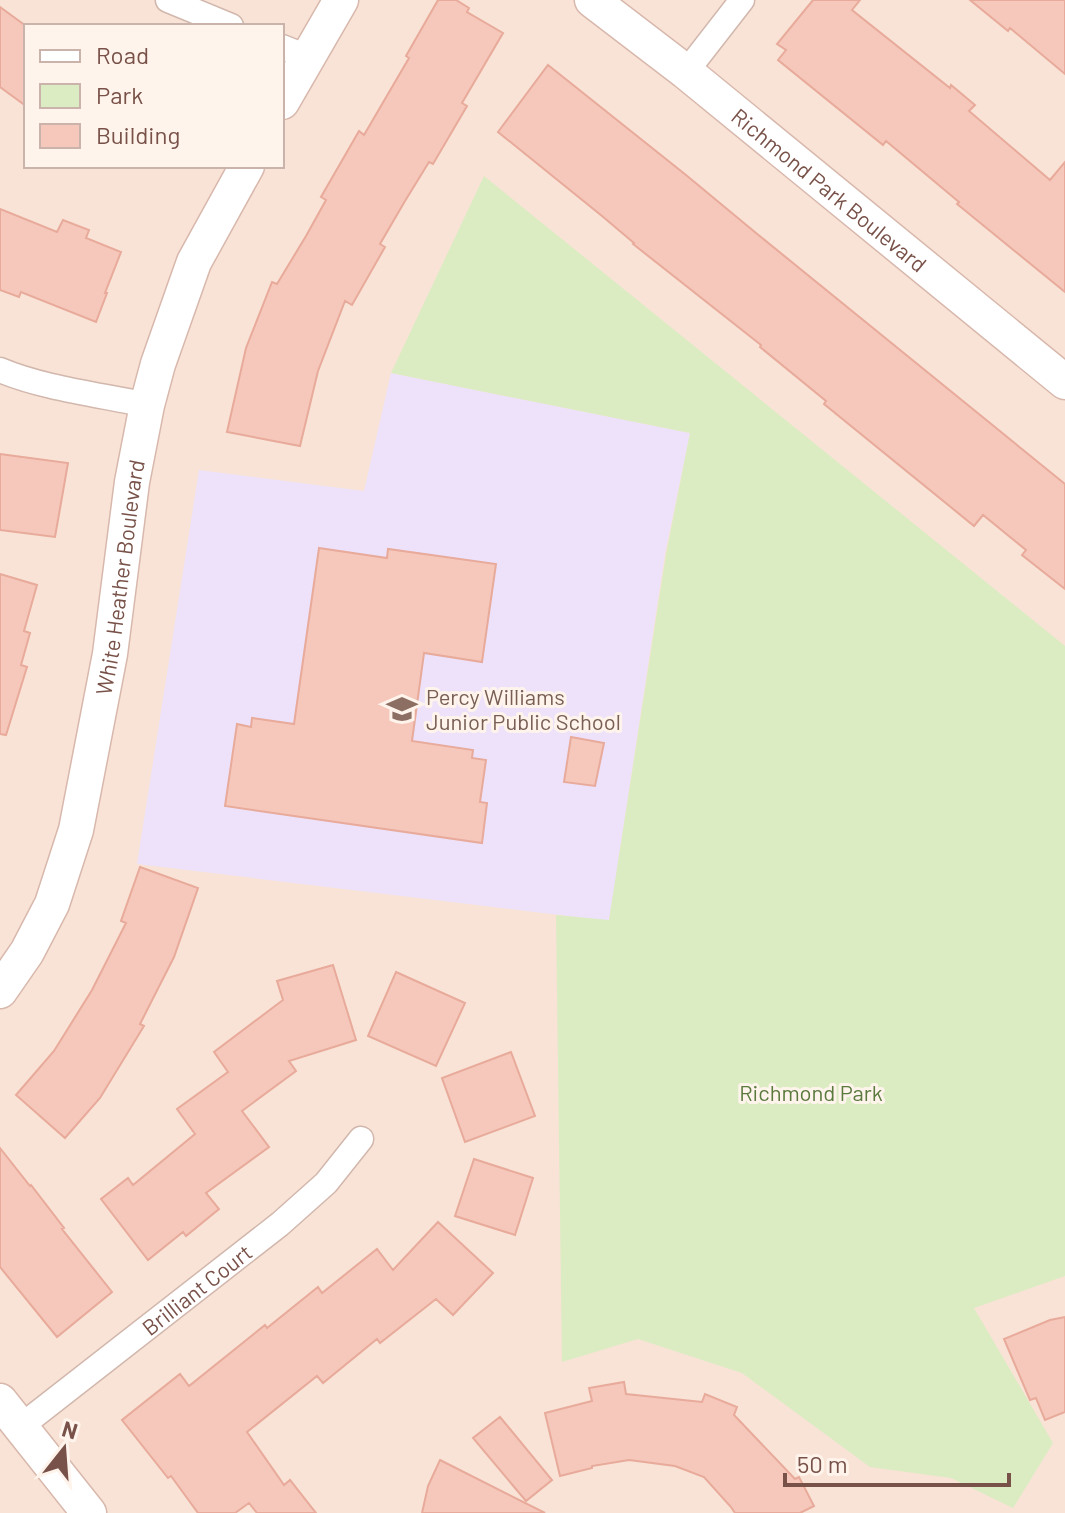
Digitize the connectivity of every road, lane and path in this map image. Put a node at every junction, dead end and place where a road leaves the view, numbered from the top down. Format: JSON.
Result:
{"nodes":[{"id":1,"x":168,"y":0,"type":"edge"},
{"id":2,"x":341,"y":0,"type":"edge"},
{"id":3,"x":592,"y":0,"type":"edge"},
{"id":4,"x":742,"y":0,"type":"edge"},
{"id":5,"x":226,"y":24,"type":"edge"},
{"id":6,"x":294,"y":52,"type":"edge"},
{"id":7,"x":686,"y":72,"type":"junction"},
{"id":8,"x":284,"y":94,"type":"edge"},
{"id":9,"x":246,"y":168,"type":"edge"},
{"id":10,"x":0,"y":370,"type":"edge"},
{"id":11,"x":1065,"y":382,"type":"edge"},
{"id":12,"x":147,"y":405,"type":"junction"},
{"id":13,"x":0,"y":991,"type":"edge"},
{"id":14,"x":361,"y":1139,"type":"dead end"},
{"id":15,"x":10,"y":1414,"type":"edge"},
{"id":16,"x":89,"y":1513,"type":"edge"}],
"edges":[{"from":1,"to":5,"type":"street"},
{"from":2,"to":6,"type":"street"},
{"from":3,"to":7,"type":"street","name":"Richmond Park Boulevard"},
{"from":4,"to":7,"type":"street"},
{"from":6,"to":8,"type":"street"},
{"from":7,"to":11,"type":"street","name":"Richmond Park Boulevard"},
{"from":9,"to":12,"type":"street","name":"White Heather Boulevard"},
{"from":10,"to":12,"type":"street"},
{"from":12,"to":13,"type":"street","name":"White Heather Boulevard"},
{"from":14,"to":15,"type":"street","name":"Brilliant Court"},
{"from":15,"to":16,"type":"street"}]}
